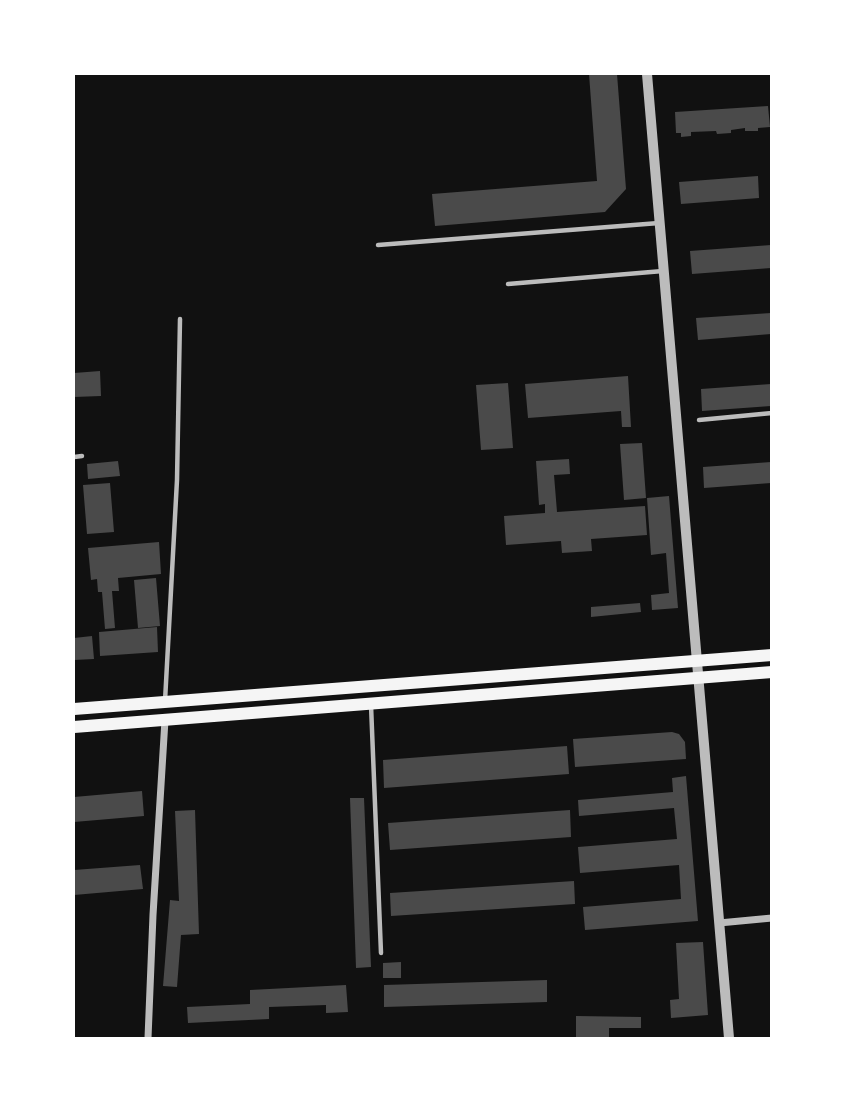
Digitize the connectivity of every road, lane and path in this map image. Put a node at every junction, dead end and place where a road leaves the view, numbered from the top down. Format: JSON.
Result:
{"nodes":[{"id":1,"x":647,"y":74,"type":"edge"},
{"id":2,"x":660,"y":223,"type":"junction"},
{"id":3,"x":378,"y":245,"type":"dead end"},
{"id":4,"x":664,"y":271,"type":"junction"},
{"id":5,"x":508,"y":284,"type":"dead end"},
{"id":6,"x":180,"y":319,"type":"dead end"},
{"id":7,"x":772,"y":413,"type":"edge"},
{"id":8,"x":699,"y":420,"type":"dead end"},
{"id":9,"x":82,"y":456,"type":"dead end"},
{"id":10,"x":74,"y":457,"type":"edge"},
{"id":11,"x":772,"y":655,"type":"edge"},
{"id":12,"x":697,"y":661,"type":"junction"},
{"id":13,"x":772,"y":672,"type":"edge"},
{"id":14,"x":699,"y":678,"type":"junction"},
{"id":15,"x":165,"y":702,"type":"junction"},
{"id":16,"x":371,"y":703,"type":"junction"},
{"id":17,"x":74,"y":709,"type":"edge"},
{"id":18,"x":165,"y":720,"type":"junction"},
{"id":19,"x":74,"y":727,"type":"edge"},
{"id":20,"x":772,"y":918,"type":"edge"},
{"id":21,"x":719,"y":923,"type":"junction"},
{"id":22,"x":381,"y":953,"type":"dead end"},
{"id":23,"x":148,"y":1038,"type":"edge"},
{"id":24,"x":729,"y":1038,"type":"edge"}],
"edges":[{"from":1,"to":2,"type":"street"},
{"from":2,"to":3,"type":"lane"},
{"from":2,"to":4,"type":"street"},
{"from":4,"to":5,"type":"lane"},
{"from":4,"to":12,"type":"street"},
{"from":6,"to":15,"type":"lane"},
{"from":7,"to":8,"type":"lane"},
{"from":9,"to":10,"type":"lane"},
{"from":11,"to":12,"type":"main road"},
{"from":12,"to":14,"type":"street"},
{"from":12,"to":15,"type":"main road"},
{"from":13,"to":14,"type":"main road"},
{"from":14,"to":16,"type":"main road"},
{"from":14,"to":21,"type":"street"},
{"from":15,"to":17,"type":"main road"},
{"from":16,"to":18,"type":"main road"},
{"from":16,"to":22,"type":"lane"},
{"from":18,"to":19,"type":"main road"},
{"from":18,"to":23,"type":"street"},
{"from":20,"to":21,"type":"street"},
{"from":21,"to":24,"type":"street"}]}
